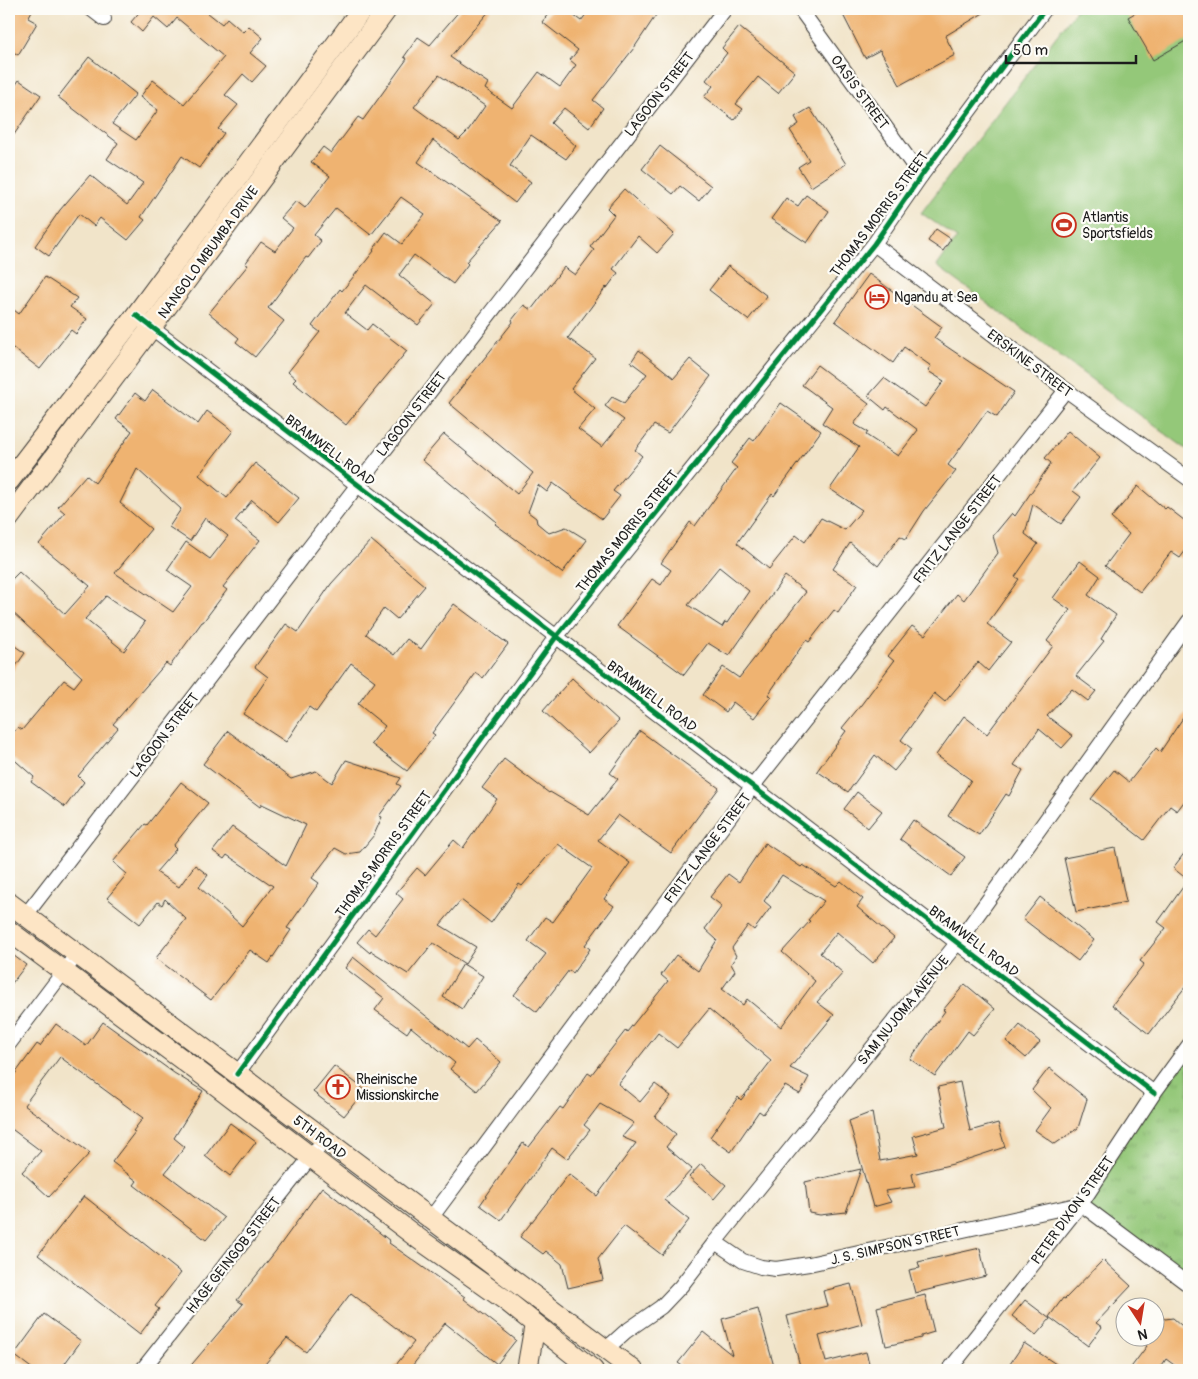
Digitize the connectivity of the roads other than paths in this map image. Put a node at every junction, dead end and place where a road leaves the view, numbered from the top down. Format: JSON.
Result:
{"nodes":[{"id":1,"x":91,"y":9,"type":"edge"},
{"id":2,"x":362,"y":9,"type":"edge"},
{"id":3,"x":387,"y":9,"type":"edge"},
{"id":4,"x":725,"y":9,"type":"edge"},
{"id":5,"x":800,"y":9,"type":"edge"},
{"id":6,"x":1045,"y":9,"type":"edge"},
{"id":7,"x":104,"y":19,"type":"dead end"},
{"id":8,"x":921,"y":176,"type":"junction"},
{"id":9,"x":874,"y":244,"type":"junction"},
{"id":10,"x":136,"y":315,"type":"junction"},
{"id":11,"x":151,"y":328,"type":"junction"},
{"id":12,"x":1066,"y":390,"type":"junction"},
{"id":13,"x":1189,"y":479,"type":"edge"},
{"id":14,"x":9,"y":481,"type":"edge"},
{"id":15,"x":357,"y":484,"type":"junction"},
{"id":16,"x":9,"y":518,"type":"edge"},
{"id":17,"x":1189,"y":622,"type":"edge"},
{"id":18,"x":556,"y":637,"type":"junction"},
{"id":19,"x":752,"y":787,"type":"junction"},
{"id":20,"x":9,"y":903,"type":"edge"},
{"id":21,"x":25,"y":916,"type":"junction"},
{"id":22,"x":9,"y":931,"type":"edge"},
{"id":23,"x":958,"y":942,"type":"junction"},
{"id":24,"x":77,"y":954,"type":"junction"},
{"id":25,"x":64,"y":971,"type":"junction"},
{"id":26,"x":9,"y":1044,"type":"edge"},
{"id":27,"x":1189,"y":1045,"type":"edge"},
{"id":28,"x":237,"y":1074,"type":"junction"},
{"id":29,"x":1154,"y":1093,"type":"junction"},
{"id":30,"x":324,"y":1140,"type":"junction"},
{"id":31,"x":310,"y":1157,"type":"junction"},
{"id":32,"x":1080,"y":1204,"type":"junction"},
{"id":33,"x":431,"y":1218,"type":"junction"},
{"id":34,"x":715,"y":1242,"type":"junction"},
{"id":35,"x":1189,"y":1286,"type":"edge"},
{"id":36,"x":535,"y":1324,"type":"junction"},
{"id":37,"x":605,"y":1350,"type":"junction"},
{"id":38,"x":588,"y":1369,"type":"edge"},
{"id":39,"x":142,"y":1370,"type":"edge"},
{"id":40,"x":527,"y":1370,"type":"edge"},
{"id":41,"x":632,"y":1370,"type":"edge"},
{"id":42,"x":948,"y":1370,"type":"edge"}],
"edges":[{"from":1,"to":7,"type":"street"},
{"from":2,"to":10,"type":"main road","name":"NANGOLO MBUMBA DRIVE"},
{"from":3,"to":11,"type":"main road","name":"NANGOLO MBUMBA DRIVE"},
{"from":4,"to":15,"type":"street","name":"LAGOON STREET"},
{"from":5,"to":8,"type":"street","name":"OASIS STREET"},
{"from":6,"to":8,"type":"street","name":"THOMAS MORRIS STREET"},
{"from":8,"to":9,"type":"street","name":"THOMAS MORRIS STREET"},
{"from":9,"to":12,"type":"street","name":"ERSKINE STREET"},
{"from":9,"to":18,"type":"street","name":"THOMAS MORRIS STREET"},
{"from":10,"to":11,"type":"street","name":"BRAMWELL ROAD"},
{"from":10,"to":14,"type":"main road","name":"NANGOLO MBUMBA DRIVE"},
{"from":11,"to":15,"type":"street","name":"BRAMWELL ROAD"},
{"from":11,"to":16,"type":"main road","name":"NANGOLO MBUMBA DRIVE"},
{"from":12,"to":13,"type":"street","name":"ERSKINE STREET"},
{"from":12,"to":19,"type":"street","name":"FRITZ LANGE STREET"},
{"from":15,"to":18,"type":"street","name":"BRAMWELL ROAD"},
{"from":15,"to":21,"type":"street","name":"LAGOON STREET"},
{"from":17,"to":23,"type":"street","name":"SAM NUJOMA AVENUE"},
{"from":18,"to":19,"type":"street","name":"BRAMWELL ROAD"},
{"from":18,"to":28,"type":"street","name":"THOMAS MORRIS STREET"},
{"from":19,"to":23,"type":"street","name":"BRAMWELL ROAD"},
{"from":19,"to":33,"type":"street","name":"FRITZ LANGE STREET"},
{"from":20,"to":21,"type":"main road","name":"5TH ROAD"},
{"from":21,"to":24,"type":"main road","name":"5TH ROAD"},
{"from":22,"to":25,"type":"main road","name":"5TH ROAD"},
{"from":23,"to":29,"type":"street","name":"BRAMWELL ROAD"},
{"from":23,"to":34,"type":"street","name":"SAM NUJOMA AVENUE"},
{"from":24,"to":25,"type":"street"},
{"from":24,"to":28,"type":"main road","name":"5TH ROAD"},
{"from":25,"to":26,"type":"street"},
{"from":25,"to":31,"type":"main road","name":"5TH ROAD"},
{"from":27,"to":29,"type":"street","name":"PETER DIXON STREET"},
{"from":28,"to":30,"type":"main road","name":"5TH ROAD"},
{"from":29,"to":32,"type":"street","name":"PETER DIXON STREET"},
{"from":30,"to":31,"type":"street","name":"HAGE GEINGOB STREET"},
{"from":30,"to":33,"type":"main road","name":"5TH ROAD"},
{"from":31,"to":36,"type":"main road","name":"5TH ROAD"},
{"from":31,"to":39,"type":"street","name":"HAGE GEINGOB STREET"},
{"from":32,"to":34,"type":"street","name":"J. S. SIMPSON STREET"},
{"from":32,"to":35,"type":"street"},
{"from":32,"to":42,"type":"street","name":"PETER DIXON STREET"},
{"from":33,"to":37,"type":"main road","name":"5TH ROAD"},
{"from":34,"to":37,"type":"street","name":"SAM NUJOMA AVENUE"},
{"from":36,"to":38,"type":"main road","name":"5TH ROAD"},
{"from":36,"to":40,"type":"main road"},
{"from":37,"to":38,"type":"main road","name":"SAM NUJOMA AVENUE"},
{"from":37,"to":41,"type":"main road","name":"5TH ROAD"}]}
